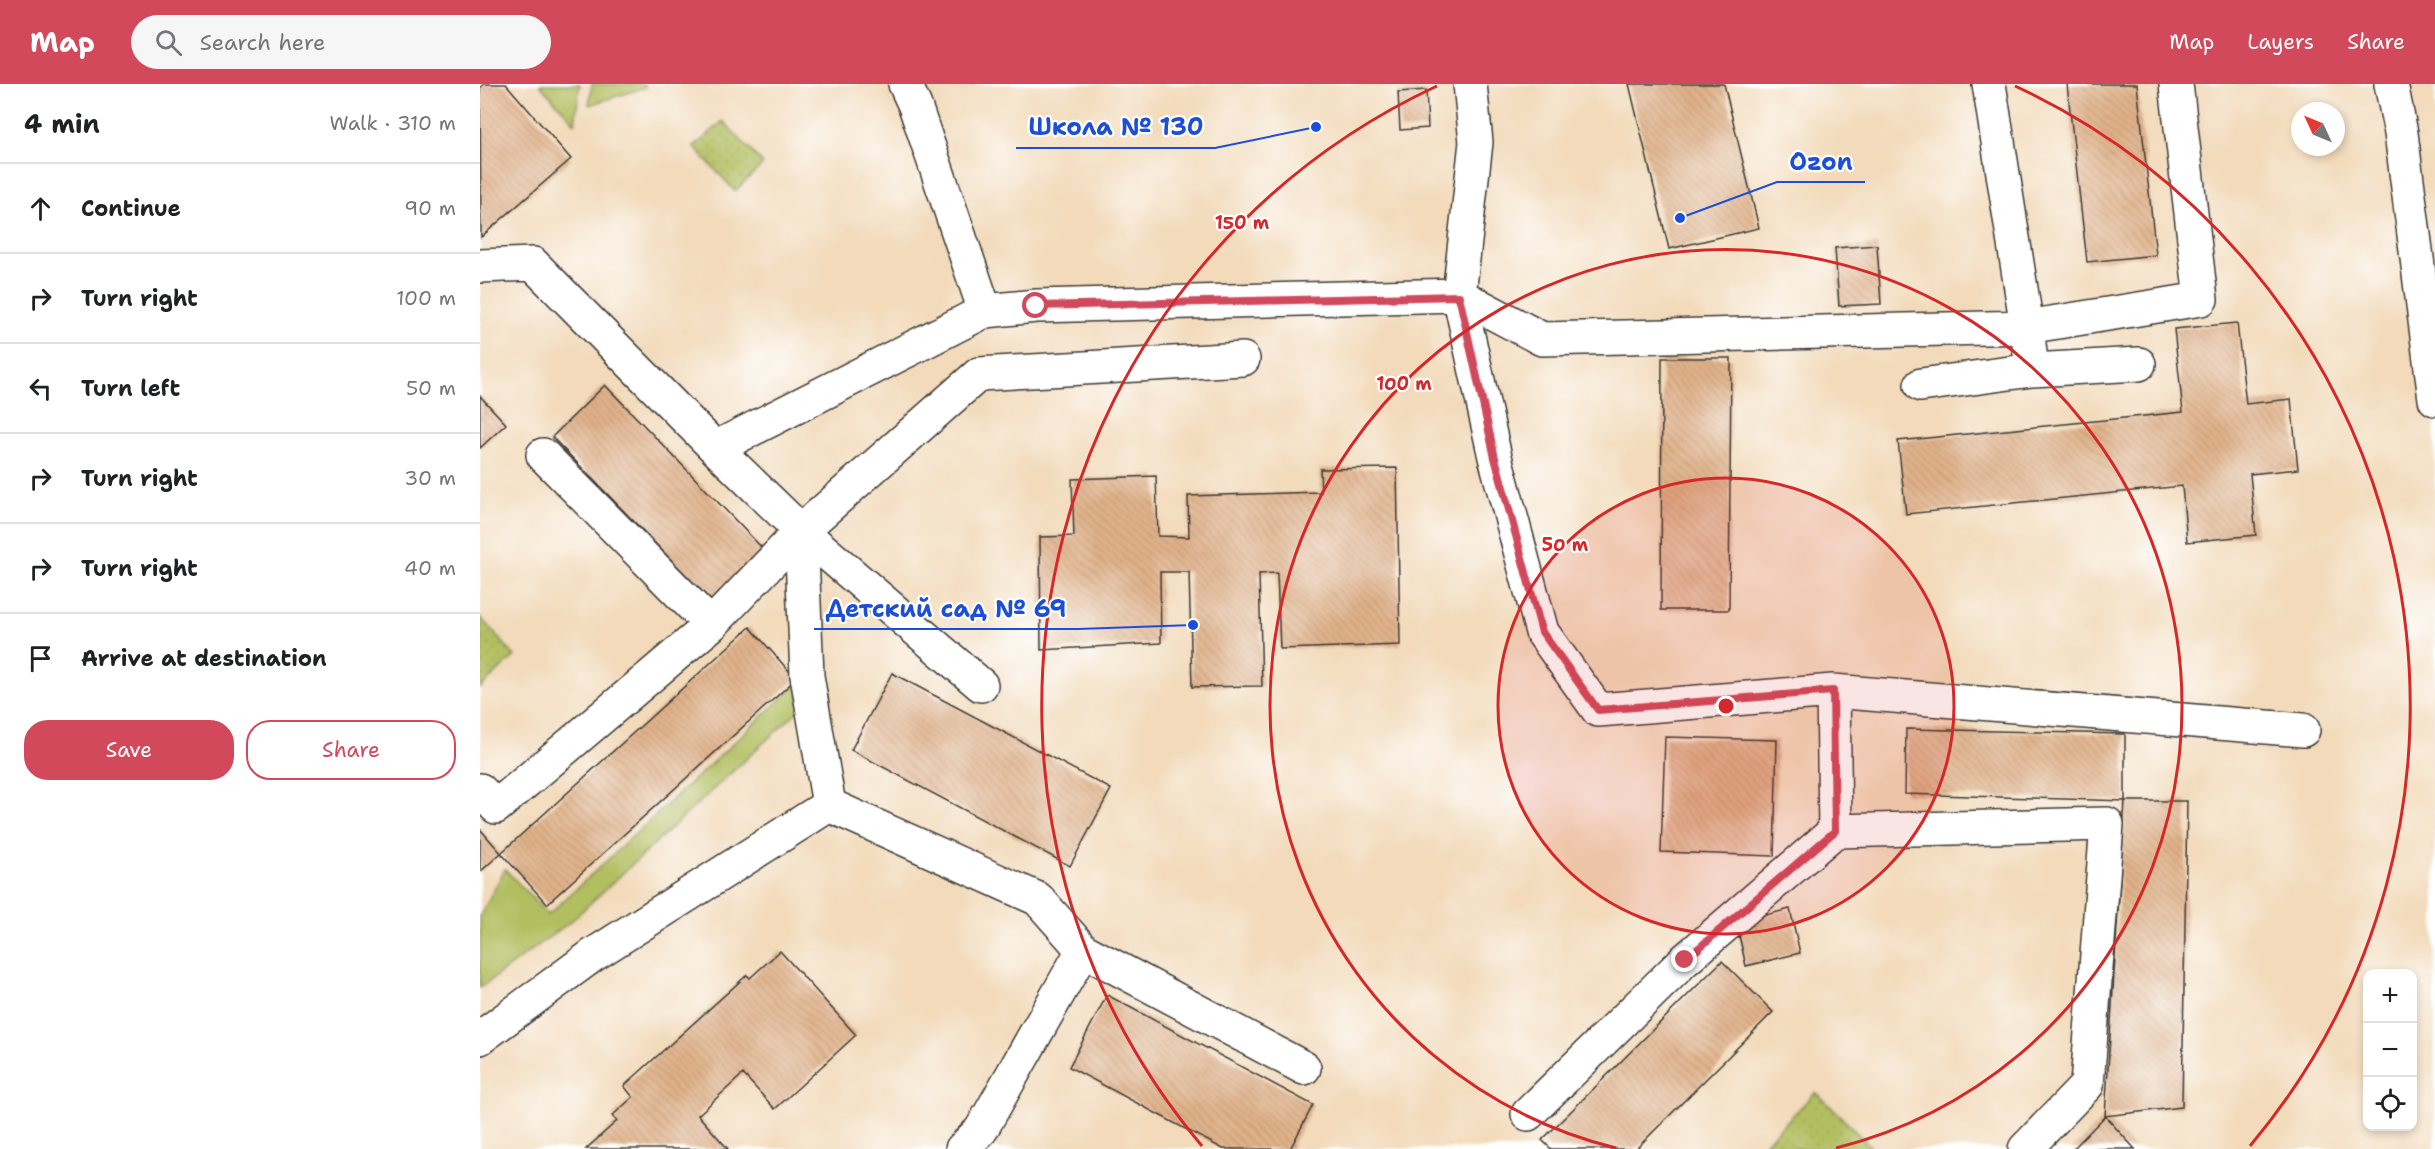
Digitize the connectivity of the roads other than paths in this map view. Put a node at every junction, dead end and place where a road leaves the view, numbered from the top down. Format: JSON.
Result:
{"nodes":[{"id":1,"x":905,"y":84,"type":"edge"},
{"id":2,"x":1470,"y":84,"type":"edge"},
{"id":3,"x":1989,"y":84,"type":"edge"},
{"id":4,"x":2176,"y":84,"type":"edge"},
{"id":5,"x":2391,"y":84,"type":"edge"},
{"id":6,"x":480,"y":266,"type":"edge"},
{"id":7,"x":1459,"y":296,"type":"junction"},
{"id":8,"x":985,"y":311,"type":"junction"},
{"id":9,"x":2027,"y":327,"type":"junction"},
{"id":10,"x":1243,"y":359,"type":"dead end"},
{"id":11,"x":2139,"y":364,"type":"dead end"},
{"id":12,"x":2032,"y":370,"type":"junction"},
{"id":13,"x":1921,"y":385,"type":"dead end"},
{"id":14,"x":2435,"y":399,"type":"edge"},
{"id":15,"x":715,"y":448,"type":"junction"},
{"id":16,"x":543,"y":455,"type":"dead end"},
{"id":17,"x":801,"y":531,"type":"junction"},
{"id":18,"x":711,"y":625,"type":"junction"},
{"id":19,"x":981,"y":685,"type":"dead end"},
{"id":20,"x":1833,"y":691,"type":"junction"},
{"id":21,"x":2303,"y":730,"type":"dead end"},
{"id":22,"x":480,"y":790,"type":"edge"},
{"id":23,"x":829,"y":805,"type":"junction"},
{"id":24,"x":1835,"y":831,"type":"junction"},
{"id":25,"x":1083,"y":950,"type":"junction"},
{"id":26,"x":480,"y":1038,"type":"edge"},
{"id":27,"x":1304,"y":1068,"type":"dead end"},
{"id":28,"x":1528,"y":1114,"type":"dead end"},
{"id":29,"x":962,"y":1149,"type":"edge"},
{"id":30,"x":2025,"y":1149,"type":"edge"}],
"edges":[{"from":1,"to":8,"type":"street"},
{"from":2,"to":7,"type":"street"},
{"from":3,"to":9,"type":"street"},
{"from":4,"to":9,"type":"street"},
{"from":5,"to":14,"type":"street"},
{"from":6,"to":15,"type":"street"},
{"from":7,"to":8,"type":"street"},
{"from":7,"to":9,"type":"street"},
{"from":7,"to":20,"type":"street"},
{"from":8,"to":15,"type":"street"},
{"from":9,"to":12,"type":"street"},
{"from":10,"to":17,"type":"street"},
{"from":11,"to":12,"type":"street"},
{"from":12,"to":13,"type":"street"},
{"from":15,"to":17,"type":"street"},
{"from":16,"to":18,"type":"street"},
{"from":17,"to":18,"type":"street"},
{"from":17,"to":19,"type":"street"},
{"from":17,"to":23,"type":"street"},
{"from":18,"to":22,"type":"street"},
{"from":20,"to":21,"type":"street"},
{"from":20,"to":24,"type":"street"},
{"from":23,"to":25,"type":"street"},
{"from":23,"to":26,"type":"street"},
{"from":24,"to":28,"type":"street"},
{"from":24,"to":30,"type":"street"},
{"from":25,"to":27,"type":"street"},
{"from":25,"to":29,"type":"street"}]}
